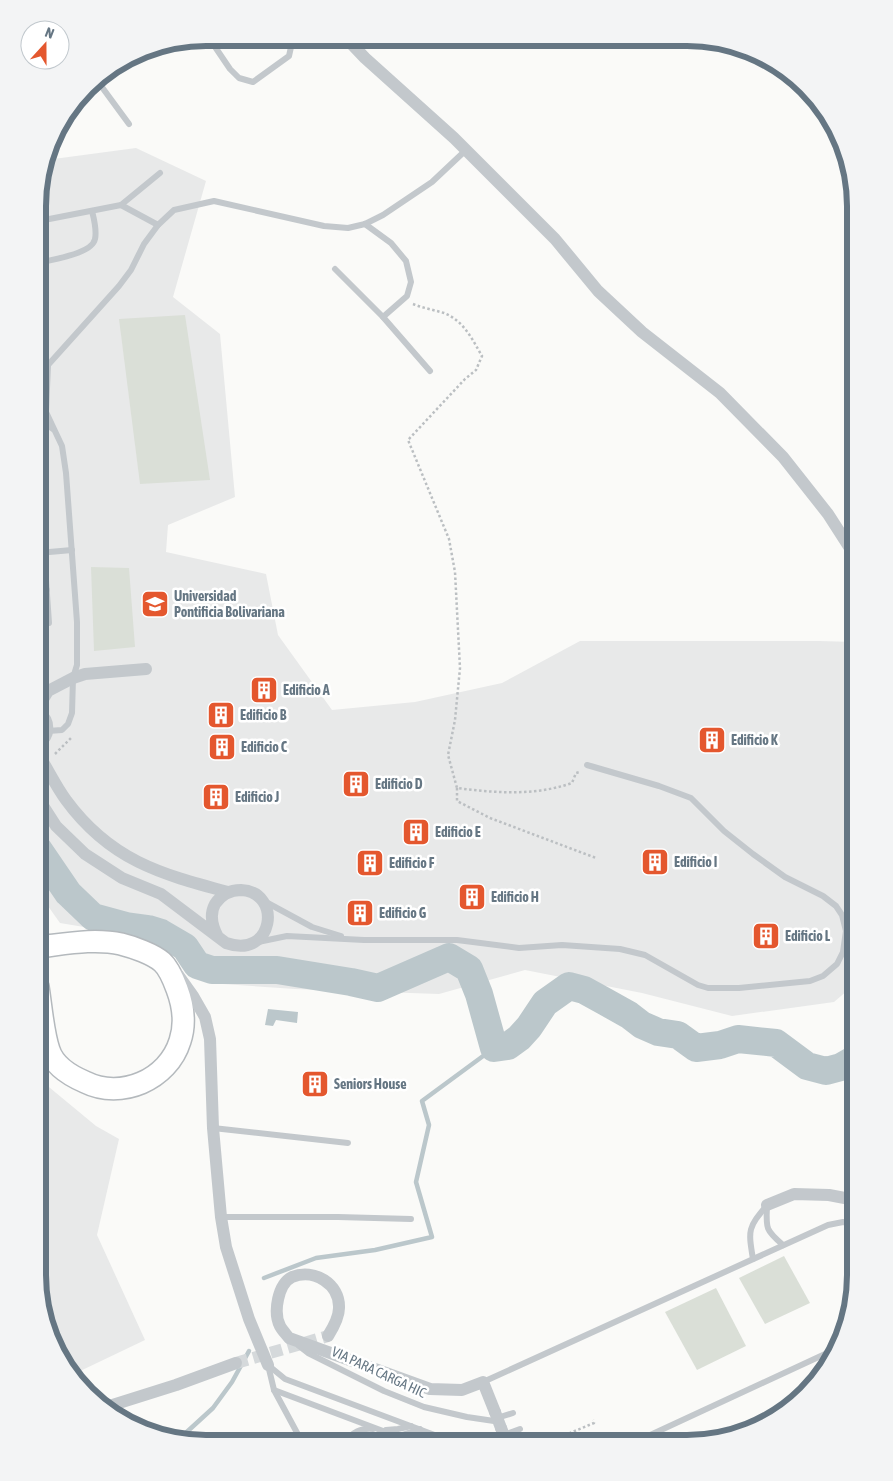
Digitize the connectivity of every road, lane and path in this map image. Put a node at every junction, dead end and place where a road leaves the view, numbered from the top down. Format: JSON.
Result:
{"nodes":[{"id":1,"x":214,"y":46,"type":"edge"},
{"id":2,"x":291,"y":46,"type":"edge"},
{"id":3,"x":353,"y":46,"type":"edge"},
{"id":4,"x":101,"y":86,"type":"edge"},
{"id":5,"x":129,"y":124,"type":"dead end"},
{"id":6,"x":466,"y":150,"type":"junction"},
{"id":7,"x":160,"y":173,"type":"dead end"},
{"id":8,"x":121,"y":205,"type":"junction"},
{"id":9,"x":92,"y":211,"type":"junction"},
{"id":10,"x":46,"y":220,"type":"edge"},
{"id":11,"x":365,"y":224,"type":"junction"},
{"id":12,"x":158,"y":226,"type":"junction"},
{"id":13,"x":46,"y":261,"type":"edge"},
{"id":14,"x":335,"y":269,"type":"dead end"},
{"id":15,"x":403,"y":300,"type":"junction"},
{"id":16,"x":383,"y":317,"type":"junction"},
{"id":17,"x":48,"y":365,"type":"joint"},
{"id":18,"x":430,"y":371,"type":"dead end"},
{"id":19,"x":46,"y":424,"type":"edge"},
{"id":20,"x":54,"y":430,"type":"junction"},
{"id":21,"x":847,"y":543,"type":"edge"},
{"id":22,"x":72,"y":550,"type":"junction"},
{"id":23,"x":46,"y":553,"type":"edge"},
{"id":24,"x":46,"y":584,"type":"edge"},
{"id":25,"x":47,"y":590,"type":"joint"},
{"id":26,"x":46,"y":623,"type":"edge"},
{"id":27,"x":146,"y":669,"type":"dead end"},
{"id":28,"x":73,"y":678,"type":"junction"},
{"id":29,"x":46,"y":694,"type":"edge"},
{"id":30,"x":46,"y":722,"type":"edge"},
{"id":31,"x":48,"y":731,"type":"junction"},
{"id":32,"x":46,"y":734,"type":"edge"},
{"id":33,"x":587,"y":765,"type":"dead end"},
{"id":34,"x":46,"y":767,"type":"edge"},
{"id":35,"x":596,"y":768,"type":"junction"},
{"id":36,"x":457,"y":788,"type":"junction"},
{"id":37,"x":46,"y":810,"type":"edge"},
{"id":38,"x":596,"y":858,"type":"dead end"},
{"id":39,"x":228,"y":892,"type":"junction"},
{"id":40,"x":262,"y":900,"type":"junction"},
{"id":41,"x":218,"y":937,"type":"junction"},
{"id":42,"x":354,"y":940,"type":"junction"},
{"id":43,"x":254,"y":943,"type":"junction"},
{"id":44,"x":46,"y":946,"type":"edge"},
{"id":45,"x":163,"y":962,"type":"junction"},
{"id":46,"x":46,"y":1034,"type":"edge"},
{"id":47,"x":213,"y":1128,"type":"junction"},
{"id":48,"x":348,"y":1143,"type":"dead end"},
{"id":49,"x":846,"y":1198,"type":"edge"},
{"id":50,"x":767,"y":1204,"type":"junction"},
{"id":51,"x":221,"y":1217,"type":"junction"},
{"id":52,"x":411,"y":1219,"type":"dead end"},
{"id":53,"x":846,"y":1222,"type":"edge"},
{"id":54,"x":783,"y":1245,"type":"junction"},
{"id":55,"x":753,"y":1259,"type":"junction"},
{"id":56,"x":328,"y":1336,"type":"dead end"},
{"id":57,"x":289,"y":1338,"type":"junction"},
{"id":58,"x":825,"y":1354,"type":"edge"},
{"id":59,"x":236,"y":1363,"type":"tunnel mouth"},
{"id":60,"x":268,"y":1365,"type":"junction"},
{"id":61,"x":483,"y":1382,"type":"junction"},
{"id":62,"x":274,"y":1390,"type":"junction"},
{"id":63,"x":113,"y":1405,"type":"edge"},
{"id":64,"x":513,"y":1413,"type":"dead end"},
{"id":65,"x":391,"y":1418,"type":"junction"},
{"id":66,"x":593,"y":1420,"type":"dead end"},
{"id":67,"x":411,"y":1426,"type":"junction"},
{"id":68,"x":379,"y":1429,"type":"junction"},
{"id":69,"x":421,"y":1429,"type":"junction"},
{"id":70,"x":520,"y":1429,"type":"dead end"},
{"id":71,"x":501,"y":1430,"type":"edge"},
{"id":72,"x":298,"y":1435,"type":"edge"},
{"id":73,"x":351,"y":1435,"type":"edge"},
{"id":74,"x":394,"y":1435,"type":"edge"},
{"id":75,"x":400,"y":1435,"type":"edge"},
{"id":76,"x":436,"y":1435,"type":"edge"},
{"id":77,"x":564,"y":1435,"type":"edge"},
{"id":78,"x":650,"y":1435,"type":"edge"}],
"edges":[{"from":1,"to":2,"type":"lane"},
{"from":3,"to":6,"type":"street"},
{"from":4,"to":5,"type":"lane"},
{"from":6,"to":11,"type":"lane"},
{"from":6,"to":21,"type":"street"},
{"from":7,"to":8,"type":"lane"},
{"from":8,"to":9,"type":"lane"},
{"from":8,"to":12,"type":"lane"},
{"from":9,"to":10,"type":"lane"},
{"from":9,"to":13,"type":"lane"},
{"from":11,"to":12,"type":"lane"},
{"from":11,"to":15,"type":"lane"},
{"from":12,"to":17,"type":"lane"},
{"from":14,"to":16,"type":"lane"},
{"from":15,"to":16,"type":"lane"},
{"from":15,"to":36,"type":"path"},
{"from":16,"to":18,"type":"lane"},
{"from":17,"to":20,"type":"lane"},
{"from":19,"to":20,"type":"lane"},
{"from":20,"to":22,"type":"lane"},
{"from":22,"to":23,"type":"lane"},
{"from":22,"to":28,"type":"lane"},
{"from":24,"to":25,"type":"lane"},
{"from":25,"to":26,"type":"lane"},
{"from":27,"to":28,"type":"street"},
{"from":28,"to":29,"type":"street"},
{"from":28,"to":31,"type":"lane"},
{"from":30,"to":31,"type":"street"},
{"from":31,"to":32,"type":"street"},
{"from":33,"to":35,"type":"lane"},
{"from":34,"to":39,"type":"street"},
{"from":35,"to":36,"type":"path"},
{"from":35,"to":42,"type":"lane"},
{"from":36,"to":38,"type":"path"},
{"from":37,"to":41,"type":"street"},
{"from":39,"to":40,"type":"street"},
{"from":39,"to":41,"type":"street"},
{"from":40,"to":42,"type":"lane"},
{"from":40,"to":43,"type":"street"},
{"from":41,"to":43,"type":"street"},
{"from":42,"to":43,"type":"lane"},
{"from":44,"to":45,"type":"highway"},
{"from":45,"to":46,"type":"highway"},
{"from":45,"to":47,"type":"street"},
{"from":47,"to":48,"type":"lane"},
{"from":47,"to":51,"type":"street"},
{"from":49,"to":50,"type":"street"},
{"from":50,"to":54,"type":"lane"},
{"from":50,"to":55,"type":"lane"},
{"from":51,"to":52,"type":"lane"},
{"from":51,"to":60,"type":"street"},
{"from":53,"to":54,"type":"lane"},
{"from":54,"to":55,"type":"lane"},
{"from":55,"to":61,"type":"lane"},
{"from":56,"to":57,"type":"street"},
{"from":57,"to":61,"type":"street"},
{"from":57,"to":71,"type":"lane","name":"VIA PARA CARGA HIC"},
{"from":58,"to":78,"type":"lane"},
{"from":59,"to":63,"type":"street"},
{"from":60,"to":62,"type":"lane"},
{"from":60,"to":65,"type":"lane"},
{"from":61,"to":71,"type":"street"},
{"from":62,"to":68,"type":"lane"},
{"from":62,"to":72,"type":"lane"},
{"from":64,"to":71,"type":"lane"},
{"from":65,"to":67,"type":"lane"},
{"from":65,"to":68,"type":"lane"},
{"from":66,"to":77,"type":"path"},
{"from":67,"to":68,"type":"lane"},
{"from":67,"to":69,"type":"lane"},
{"from":68,"to":73,"type":"lane"},
{"from":68,"to":74,"type":"lane"},
{"from":69,"to":75,"type":"lane"},
{"from":69,"to":76,"type":"lane"},
{"from":70,"to":71,"type":"lane"}]}
